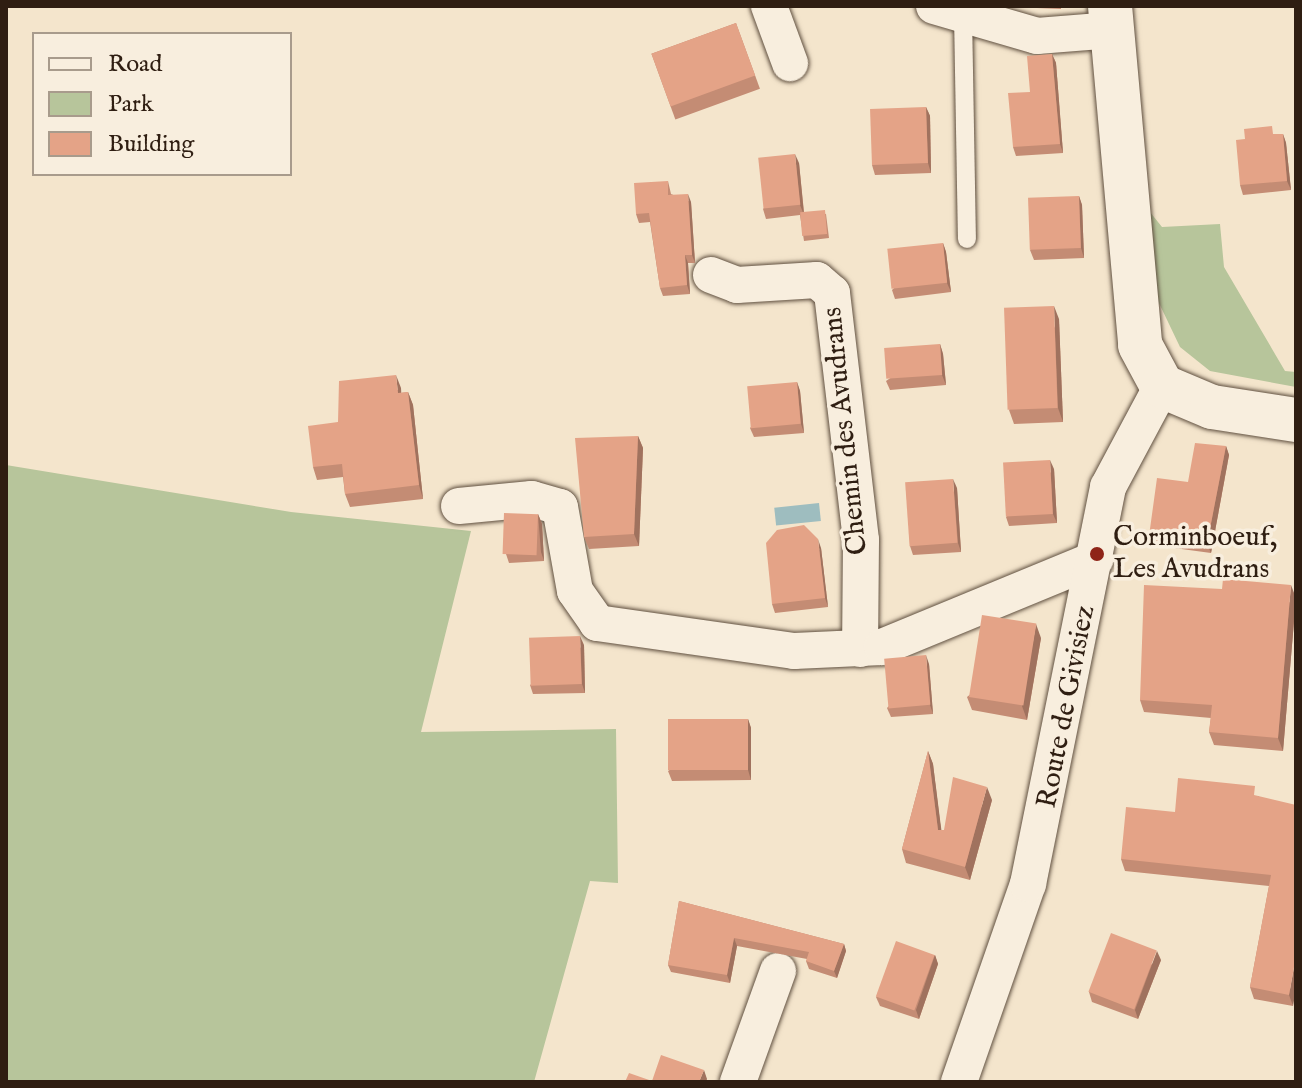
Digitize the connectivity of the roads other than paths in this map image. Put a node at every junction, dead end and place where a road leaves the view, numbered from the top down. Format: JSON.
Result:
{"nodes":[{"id":1,"x":769,"y":6,"type":"edge"},
{"id":2,"x":948,"y":10,"type":"edge"},
{"id":3,"x":1112,"y":18,"type":"edge"},
{"id":4,"x":790,"y":63,"type":"dead end"},
{"id":5,"x":967,"y":239,"type":"dead end"},
{"id":6,"x":711,"y":275,"type":"dead end"},
{"id":7,"x":1162,"y":386,"type":"junction"},
{"id":8,"x":1296,"y":420,"type":"edge"},
{"id":9,"x":459,"y":506,"type":"dead end"},
{"id":10,"x":1096,"y":559,"type":"junction"},
{"id":11,"x":860,"y":649,"type":"junction"},
{"id":12,"x":778,"y":971,"type":"dead end"},
{"id":13,"x":738,"y":1082,"type":"edge"},
{"id":14,"x":959,"y":1082,"type":"edge"}],
"edges":[{"from":1,"to":4,"type":"street"},
{"from":2,"to":3,"type":"street"},
{"from":2,"to":5,"type":"lane"},
{"from":3,"to":7,"type":"street"},
{"from":6,"to":11,"type":"street","name":"Chemin des Avudrans"},
{"from":7,"to":8,"type":"street"},
{"from":7,"to":10,"type":"street","name":"Route de Givisiez"},
{"from":9,"to":11,"type":"street"},
{"from":10,"to":11,"type":"street"},
{"from":10,"to":14,"type":"street","name":"Route de Givisiez"},
{"from":12,"to":13,"type":"street"}]}
